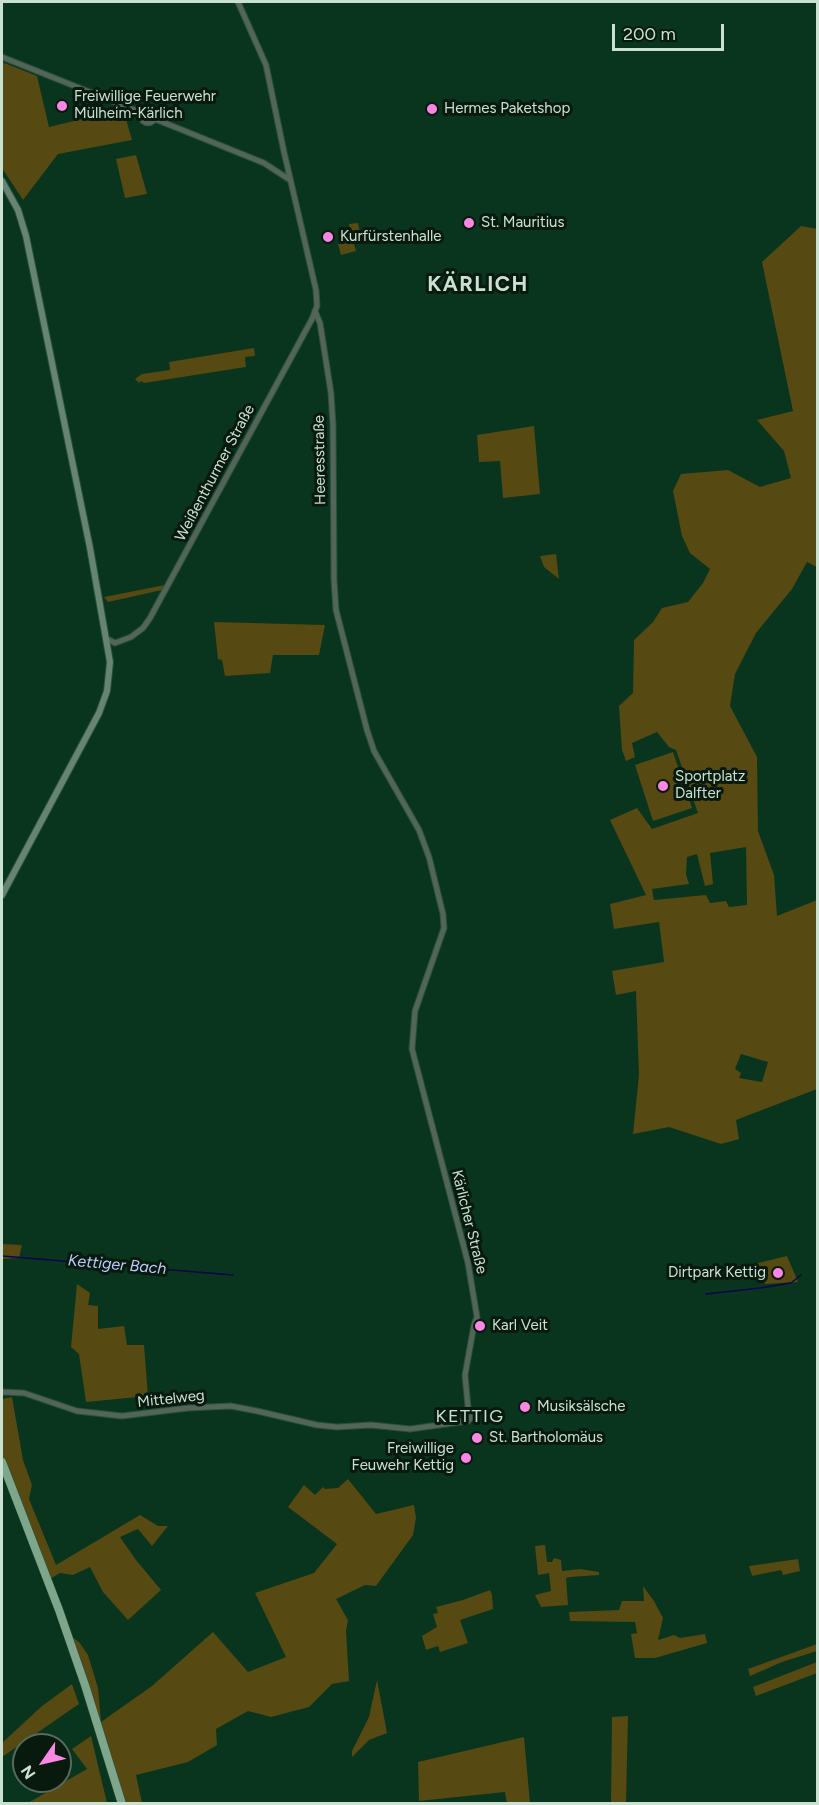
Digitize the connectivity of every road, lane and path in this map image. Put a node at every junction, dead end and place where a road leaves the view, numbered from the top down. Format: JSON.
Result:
{"nodes":[{"id":1,"x":238,"y":2,"type":"edge"},
{"id":2,"x":2,"y":57,"type":"edge"},
{"id":3,"x":142,"y":113,"type":"junction"},
{"id":4,"x":155,"y":119,"type":"junction"},
{"id":5,"x":290,"y":180,"type":"junction"},
{"id":6,"x":2,"y":181,"type":"edge"},
{"id":7,"x":315,"y":311,"type":"junction"},
{"id":8,"x":128,"y":638,"type":"junction"},
{"id":9,"x":107,"y":639,"type":"junction"},
{"id":10,"x":120,"y":642,"type":"junction"},
{"id":11,"x":110,"y":658,"type":"junction"},
{"id":12,"x":2,"y":895,"type":"edge"},
{"id":13,"x":432,"y":1130,"type":"joint"},
{"id":14,"x":2,"y":1392,"type":"edge"},
{"id":15,"x":344,"y":1426,"type":"joint"},
{"id":16,"x":2,"y":1462,"type":"edge"},
{"id":17,"x":2,"y":1474,"type":"edge"},
{"id":18,"x":10,"y":1487,"type":"junction"},
{"id":19,"x":106,"y":1759,"type":"junction"},
{"id":20,"x":117,"y":1803,"type":"edge"},
{"id":21,"x":122,"y":1803,"type":"edge"}],
"edges":[{"from":1,"to":5,"type":"street","name":"Heeresstraße"},
{"from":2,"to":3,"type":"street"},
{"from":3,"to":4,"type":"street"},
{"from":3,"to":4,"type":"street"},
{"from":4,"to":5,"type":"street"},
{"from":5,"to":7,"type":"street","name":"Heeresstraße"},
{"from":6,"to":9,"type":"main road"},
{"from":7,"to":8,"type":"street","name":"Weißenthurmer Straße"},
{"from":7,"to":13,"type":"street","name":"Heeresstraße"},
{"from":8,"to":9,"type":"street"},
{"from":8,"to":10,"type":"street","name":"Weißenthurmer Straße"},
{"from":9,"to":10,"type":"street"},
{"from":9,"to":11,"type":"main road"},
{"from":10,"to":11,"type":"street"},
{"from":11,"to":12,"type":"main road"},
{"from":13,"to":15,"type":"street","name":"Kärlicher Straße"},
{"from":14,"to":15,"type":"street","name":"Mittelweg"},
{"from":16,"to":18,"type":"highway"},
{"from":17,"to":18,"type":"highway"},
{"from":18,"to":19,"type":"highway"},
{"from":19,"to":20,"type":"highway"},
{"from":19,"to":21,"type":"highway"}]}
